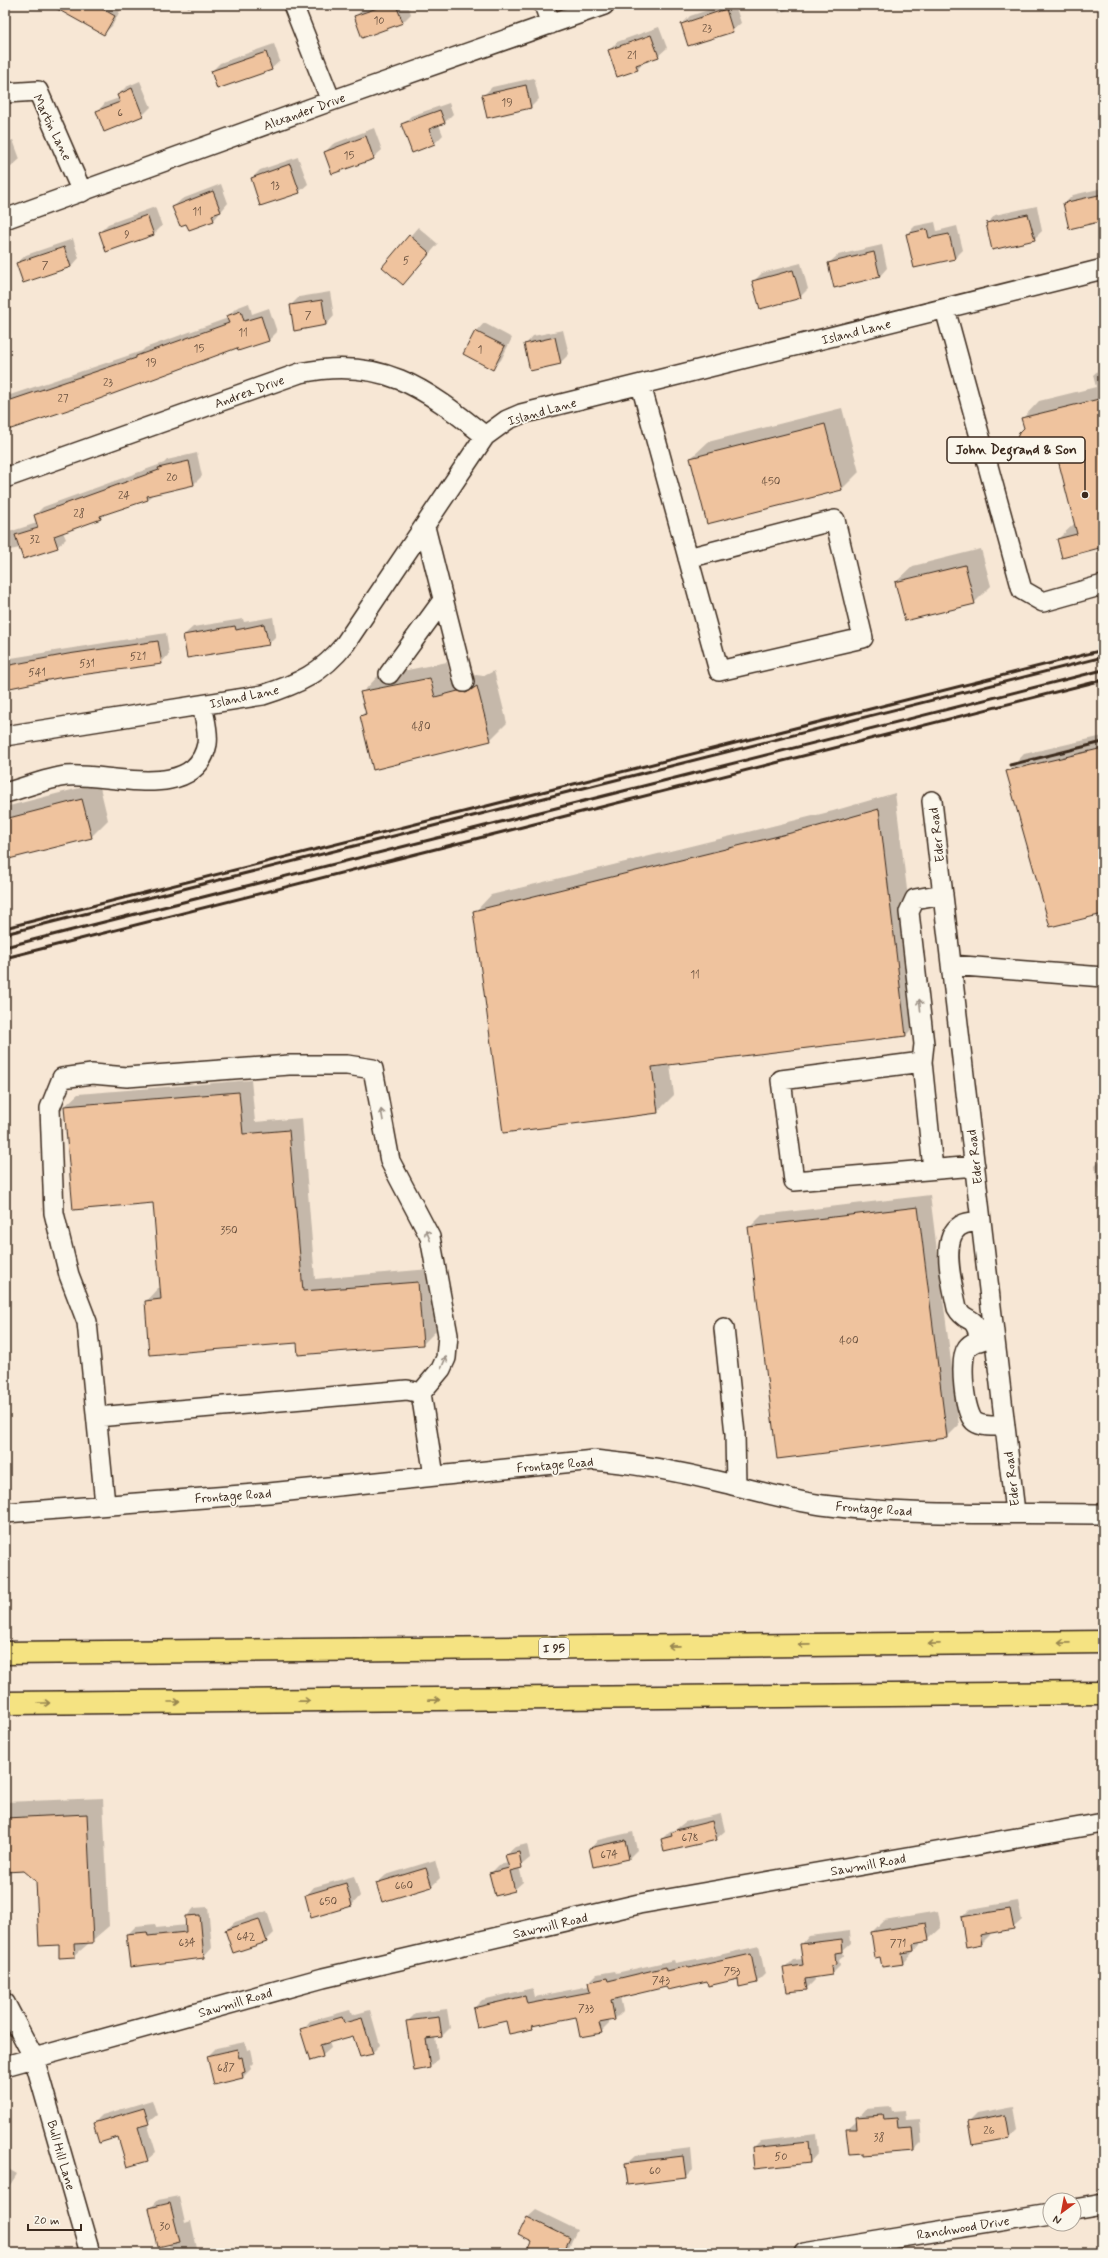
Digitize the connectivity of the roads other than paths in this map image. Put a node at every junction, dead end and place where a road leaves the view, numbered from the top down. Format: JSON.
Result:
{"nodes":[{"id":1,"x":293,"y":5,"type":"edge"},
{"id":2,"x":544,"y":5,"type":"edge"},
{"id":3,"x":604,"y":5,"type":"edge"},
{"id":4,"x":550,"y":24,"type":"junction"},
{"id":5,"x":5,"y":93,"type":"edge"},
{"id":6,"x":331,"y":101,"type":"junction"},
{"id":7,"x":82,"y":192,"type":"junction"},
{"id":8,"x":5,"y":219,"type":"edge"},
{"id":9,"x":1103,"y":269,"type":"edge"},
{"id":10,"x":945,"y":309,"type":"junction"},
{"id":11,"x":640,"y":385,"type":"junction"},
{"id":12,"x":485,"y":436,"type":"junction"},
{"id":13,"x":5,"y":478,"type":"edge"},
{"id":14,"x":425,"y":527,"type":"junction"},
{"id":15,"x":688,"y":558,"type":"junction"},
{"id":16,"x":1103,"y":585,"type":"edge"},
{"id":17,"x":443,"y":600,"type":"junction"},
{"id":18,"x":389,"y":674,"type":"dead end"},
{"id":19,"x":464,"y":682,"type":"dead end"},
{"id":20,"x":202,"y":705,"type":"junction"},
{"id":21,"x":5,"y":736,"type":"edge"},
{"id":22,"x":5,"y":793,"type":"edge"},
{"id":23,"x":932,"y":801,"type":"dead end"},
{"id":24,"x":943,"y":894,"type":"junction"},
{"id":25,"x":951,"y":965,"type":"junction"},
{"id":26,"x":1103,"y":978,"type":"edge"},
{"id":27,"x":923,"y":1053,"type":"junction"},
{"id":28,"x":975,"y":1166,"type":"junction"},
{"id":29,"x":934,"y":1169,"type":"junction"},
{"id":30,"x":981,"y":1222,"type":"junction"},
{"id":31,"x":724,"y":1328,"type":"dead end"},
{"id":32,"x":987,"y":1338,"type":"junction"},
{"id":33,"x":421,"y":1393,"type":"junction"},
{"id":34,"x":97,"y":1417,"type":"junction"},
{"id":35,"x":1005,"y":1426,"type":"junction"},
{"id":36,"x":434,"y":1476,"type":"junction"},
{"id":37,"x":736,"y":1486,"type":"junction"},
{"id":38,"x":105,"y":1504,"type":"junction"},
{"id":39,"x":1015,"y":1512,"type":"junction"},
{"id":40,"x":5,"y":1513,"type":"edge"},
{"id":41,"x":1103,"y":1514,"type":"edge"},
{"id":42,"x":1103,"y":1642,"type":"edge"},
{"id":43,"x":5,"y":1652,"type":"edge"},
{"id":44,"x":1103,"y":1693,"type":"edge"},
{"id":45,"x":5,"y":1704,"type":"edge"},
{"id":46,"x":1103,"y":1823,"type":"edge"},
{"id":47,"x":5,"y":2003,"type":"edge"},
{"id":48,"x":34,"y":2058,"type":"junction"},
{"id":49,"x":5,"y":2066,"type":"edge"},
{"id":50,"x":1103,"y":2204,"type":"edge"},
{"id":51,"x":1082,"y":2208,"type":"edge"},
{"id":52,"x":1042,"y":2214,"type":"edge"},
{"id":53,"x":90,"y":2253,"type":"edge"},
{"id":54,"x":804,"y":2253,"type":"edge"}],
"edges":[{"from":1,"to":6,"type":"street"},
{"from":2,"to":4,"type":"street"},
{"from":3,"to":4,"type":"street","name":"Alexander Drive"},
{"from":4,"to":6,"type":"street","name":"Alexander Drive"},
{"from":5,"to":7,"type":"street","name":"Martin Lane"},
{"from":6,"to":7,"type":"street","name":"Alexander Drive"},
{"from":7,"to":8,"type":"street","name":"Alexander Drive"},
{"from":9,"to":10,"type":"street","name":"Island Lane"},
{"from":10,"to":11,"type":"street","name":"Island Lane"},
{"from":10,"to":16,"type":"street"},
{"from":11,"to":12,"type":"street","name":"Island Lane"},
{"from":11,"to":15,"type":"street"},
{"from":12,"to":13,"type":"street","name":"Andrea Drive"},
{"from":12,"to":14,"type":"street","name":"Island Lane"},
{"from":14,"to":17,"type":"street"},
{"from":14,"to":20,"type":"street","name":"Island Lane"},
{"from":15,"to":15,"type":"street"},
{"from":17,"to":18,"type":"street"},
{"from":17,"to":19,"type":"street"},
{"from":20,"to":21,"type":"street","name":"Island Lane"},
{"from":20,"to":22,"type":"street"},
{"from":23,"to":24,"type":"street","name":"Eder Road"},
{"from":24,"to":25,"type":"street","name":"Eder Road"},
{"from":27,"to":24,"type":"street","one_way":true},
{"from":25,"to":26,"type":"street"},
{"from":25,"to":28,"type":"street","name":"Eder Road"},
{"from":27,"to":29,"type":"street"},
{"from":27,"to":29,"type":"street"},
{"from":28,"to":29,"type":"street"},
{"from":28,"to":30,"type":"street","name":"Eder Road"},
{"from":30,"to":32,"type":"street","name":"Eder Road"},
{"from":30,"to":32,"type":"street"},
{"from":31,"to":37,"type":"street"},
{"from":32,"to":35,"type":"street","name":"Eder Road"},
{"from":32,"to":35,"type":"street"},
{"from":33,"to":34,"type":"street"},
{"from":33,"to":34,"type":"street","one_way":true},
{"from":33,"to":36,"type":"street"},
{"from":34,"to":38,"type":"street"},
{"from":35,"to":39,"type":"street","name":"Eder Road"},
{"from":36,"to":37,"type":"street","name":"Frontage Road"},
{"from":36,"to":38,"type":"street","name":"Frontage Road"},
{"from":37,"to":39,"type":"street","name":"Frontage Road"},
{"from":38,"to":40,"type":"street","name":"Frontage Road"},
{"from":39,"to":41,"type":"street","name":"Frontage Road"},
{"from":42,"to":43,"type":"highway","number":"I 95","one_way":true},
{"from":45,"to":44,"type":"highway","one_way":true},
{"from":46,"to":48,"type":"street","name":"Sawmill Road"},
{"from":47,"to":48,"type":"street","name":"Bull Hill Lane"},
{"from":48,"to":49,"type":"street","name":"Sawmill Road"},
{"from":48,"to":53,"type":"street","name":"Bull Hill Lane"},
{"from":50,"to":51,"type":"street"},
{"from":52,"to":54,"type":"street","name":"Ranchwood Drive"}]}
